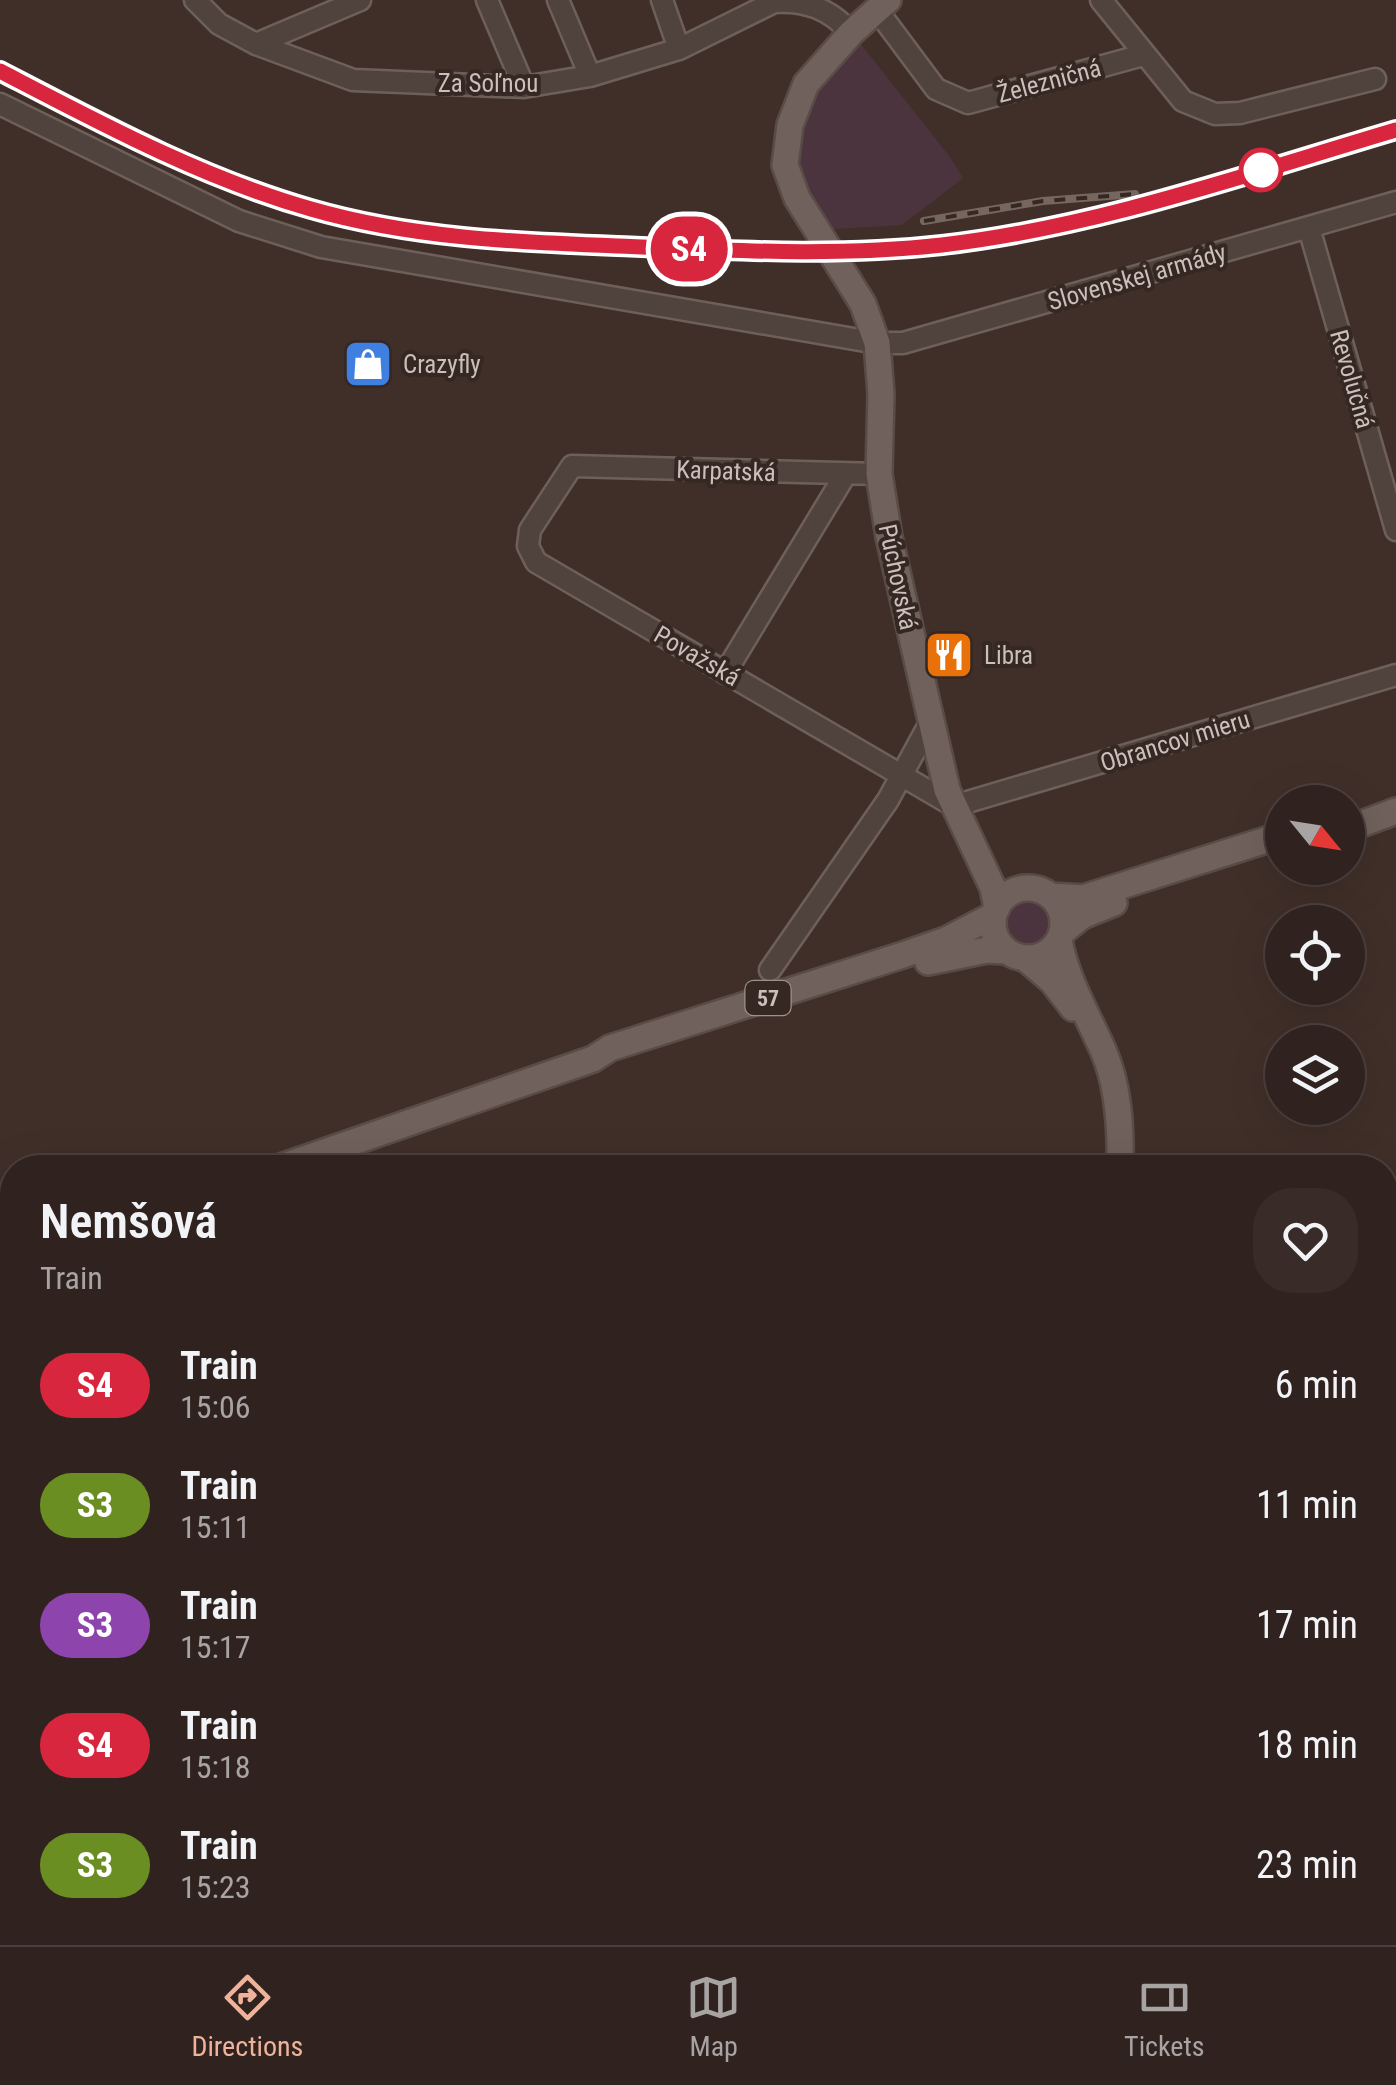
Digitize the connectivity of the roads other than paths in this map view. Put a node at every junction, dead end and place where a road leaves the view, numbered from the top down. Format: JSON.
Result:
{"nodes":[{"id":1,"x":195,"y":0,"type":"edge"},
{"id":2,"x":487,"y":0,"type":"edge"},
{"id":3,"x":558,"y":0,"type":"edge"},
{"id":4,"x":662,"y":0,"type":"edge"},
{"id":5,"x":1101,"y":0,"type":"edge"},
{"id":6,"x":350,"y":2,"type":"edge"},
{"id":7,"x":882,"y":5,"type":"edge"},
{"id":8,"x":851,"y":33,"type":"junction"},
{"id":9,"x":256,"y":44,"type":"junction"},
{"id":10,"x":679,"y":49,"type":"junction"},
{"id":11,"x":1143,"y":55,"type":"junction"},
{"id":12,"x":590,"y":76,"type":"junction"},
{"id":13,"x":1374,"y":80,"type":"dead end"},
{"id":14,"x":524,"y":87,"type":"junction"},
{"id":15,"x":0,"y":104,"type":"edge"},
{"id":16,"x":1396,"y":202,"type":"edge"},
{"id":17,"x":1308,"y":228,"type":"junction"},
{"id":18,"x":876,"y":343,"type":"junction"},
{"id":19,"x":572,"y":466,"type":"joint"},
{"id":20,"x":845,"y":474,"type":"junction"},
{"id":21,"x":879,"y":474,"type":"junction"},
{"id":22,"x":1396,"y":530,"type":"edge"},
{"id":23,"x":726,"y":673,"type":"junction"},
{"id":24,"x":1396,"y":674,"type":"edge"},
{"id":25,"x":931,"y":721,"type":"junction"},
{"id":26,"x":902,"y":774,"type":"junction"},
{"id":27,"x":1396,"y":803,"type":"edge"},
{"id":28,"x":1365,"y":810,"type":"edge"},
{"id":29,"x":1396,"y":811,"type":"edge"},
{"id":30,"x":957,"y":813,"type":"junction"},
{"id":31,"x":1365,"y":823,"type":"edge"},
{"id":32,"x":1265,"y":840,"type":"edge"},
{"id":33,"x":1265,"y":855,"type":"edge"},
{"id":34,"x":1042,"y":892,"type":"junction"},
{"id":35,"x":996,"y":912,"type":"junction"},
{"id":36,"x":1060,"y":936,"type":"junction"},
{"id":37,"x":1016,"y":954,"type":"junction"},
{"id":38,"x":770,"y":970,"type":"dead end"},
{"id":39,"x":1095,"y":1035,"type":"junction"},
{"id":40,"x":593,"y":1059,"type":"junction"},
{"id":41,"x":316,"y":1155,"type":"edge"},
{"id":42,"x":1119,"y":1155,"type":"edge"}],
"edges":[{"from":1,"to":9,"type":"street","name":"Za Soľnou"},
{"from":2,"to":14,"type":"street"},
{"from":3,"to":12,"type":"street"},
{"from":4,"to":10,"type":"street"},
{"from":5,"to":11,"type":"street","name":"Železničná"},
{"from":6,"to":9,"type":"street"},
{"from":7,"to":8,"type":"main road","name":"Púchovská"},
{"from":7,"to":11,"type":"street","name":"Železničná"},
{"from":8,"to":10,"type":"street","name":"Za Soľnou"},
{"from":8,"to":18,"type":"main road","name":"Púchovská"},
{"from":9,"to":14,"type":"street","name":"Za Soľnou"},
{"from":10,"to":12,"type":"street","name":"Za Soľnou"},
{"from":11,"to":13,"type":"street","name":"Železničná"},
{"from":12,"to":14,"type":"street","name":"Za Soľnou"},
{"from":15,"to":18,"type":"street","name":"Slovenskej armády"},
{"from":16,"to":17,"type":"street","name":"Slovenskej armády"},
{"from":17,"to":18,"type":"street","name":"Slovenskej armády"},
{"from":17,"to":22,"type":"street","name":"Revolučná"},
{"from":18,"to":21,"type":"main road","name":"Púchovská"},
{"from":19,"to":20,"type":"street","name":"Karpatská"},
{"from":19,"to":23,"type":"street","name":"Považská"},
{"from":20,"to":21,"type":"street","name":"Karpatská"},
{"from":20,"to":23,"type":"street"},
{"from":21,"to":25,"type":"main road","name":"Púchovská"},
{"from":23,"to":26,"type":"street","name":"Považská"},
{"from":24,"to":30,"type":"street","name":"Obrancov mieru"},
{"from":25,"to":26,"type":"street"},
{"from":25,"to":30,"type":"main road","name":"Púchovská"},
{"from":26,"to":30,"type":"street","name":"Považská"},
{"from":26,"to":38,"type":"street"},
{"from":27,"to":28,"type":"main road"},
{"from":29,"to":31,"type":"main road"},
{"from":30,"to":34,"type":"main road"},
{"from":30,"to":35,"type":"main road","name":"Púchovská"},
{"from":32,"to":34,"type":"main road","number":"57"},
{"from":33,"to":36,"type":"main road","number":"57"},
{"from":34,"to":35,"type":"main road","number":"57"},
{"from":34,"to":36,"type":"main road"},
{"from":35,"to":37,"type":"main road"},
{"from":35,"to":40,"type":"main road","number":"57"},
{"from":36,"to":37,"type":"main road","number":"57"},
{"from":36,"to":39,"type":"main road"},
{"from":37,"to":39,"type":"main road"},
{"from":37,"to":40,"type":"main road","number":"57"},
{"from":39,"to":42,"type":"main road"},
{"from":40,"to":41,"type":"main road","number":"57"}]}
